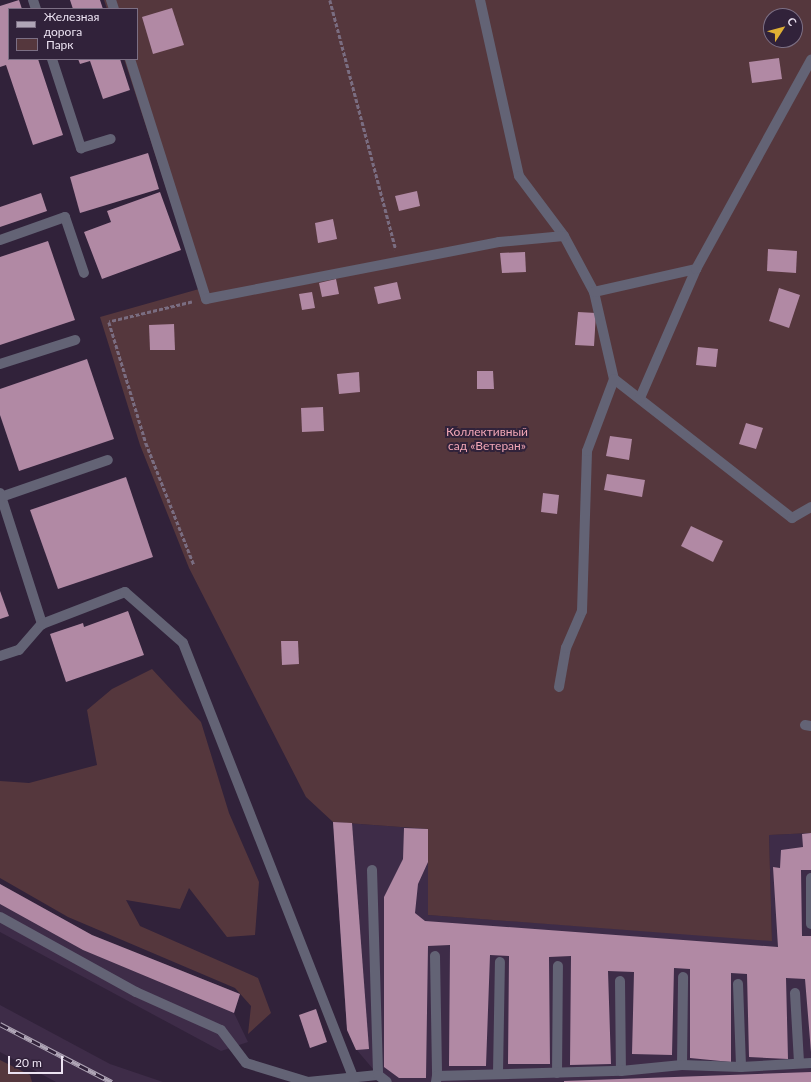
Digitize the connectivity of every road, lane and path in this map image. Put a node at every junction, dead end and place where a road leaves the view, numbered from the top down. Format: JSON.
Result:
{"nodes":[{"id":1,"x":330,"y":0,"type":"edge"},
{"id":2,"x":480,"y":0,"type":"edge"},
{"id":3,"x":52,"y":60,"type":"edge"},
{"id":4,"x":130,"y":60,"type":"edge"},
{"id":5,"x":811,"y":60,"type":"edge"},
{"id":6,"x":111,"y":139,"type":"dead end"},
{"id":7,"x":564,"y":236,"type":"junction"},
{"id":8,"x":0,"y":240,"type":"edge"},
{"id":9,"x":399,"y":261,"type":"junction"},
{"id":10,"x":696,"y":269,"type":"junction"},
{"id":11,"x":84,"y":273,"type":"dead end"},
{"id":12,"x":594,"y":292,"type":"junction"},
{"id":13,"x":206,"y":299,"type":"junction"},
{"id":14,"x":75,"y":340,"type":"dead end"},
{"id":15,"x":0,"y":364,"type":"edge"},
{"id":16,"x":614,"y":379,"type":"junction"},
{"id":17,"x":640,"y":398,"type":"junction"},
{"id":18,"x":108,"y":460,"type":"dead end"},
{"id":19,"x":1,"y":495,"type":"edge"},
{"id":20,"x":811,"y":507,"type":"edge"},
{"id":21,"x":194,"y":565,"type":"dead end"},
{"id":22,"x":42,"y":624,"type":"junction"},
{"id":23,"x":0,"y":656,"type":"edge"},
{"id":24,"x":559,"y":687,"type":"dead end"},
{"id":25,"x":372,"y":870,"type":"dead end"},
{"id":26,"x":811,"y":878,"type":"edge"},
{"id":27,"x":0,"y":917,"type":"edge"},
{"id":28,"x":811,"y":924,"type":"edge"},
{"id":29,"x":435,"y":956,"type":"dead end"},
{"id":30,"x":500,"y":962,"type":"dead end"},
{"id":31,"x":558,"y":966,"type":"dead end"},
{"id":32,"x":684,"y":977,"type":"dead end"},
{"id":33,"x":620,"y":981,"type":"dead end"},
{"id":34,"x":738,"y":984,"type":"dead end"},
{"id":35,"x":795,"y":993,"type":"dead end"},
{"id":36,"x":799,"y":1063,"type":"junction"},
{"id":37,"x":811,"y":1063,"type":"edge"},
{"id":38,"x":682,"y":1065,"type":"junction"},
{"id":39,"x":741,"y":1067,"type":"junction"},
{"id":40,"x":621,"y":1071,"type":"junction"},
{"id":41,"x":498,"y":1073,"type":"junction"},
{"id":42,"x":557,"y":1073,"type":"junction"},
{"id":43,"x":378,"y":1075,"type":"junction"},
{"id":44,"x":354,"y":1078,"type":"junction"},
{"id":45,"x":436,"y":1079,"type":"edge"},
{"id":46,"x":387,"y":1082,"type":"edge"}],
"edges":[{"from":1,"to":9,"type":"path"},
{"from":2,"to":7,"type":"lane"},
{"from":3,"to":6,"type":"lane"},
{"from":4,"to":13,"type":"lane"},
{"from":5,"to":10,"type":"lane"},
{"from":7,"to":9,"type":"lane"},
{"from":7,"to":12,"type":"lane"},
{"from":8,"to":11,"type":"lane"},
{"from":9,"to":13,"type":"lane"},
{"from":10,"to":12,"type":"lane"},
{"from":10,"to":17,"type":"lane"},
{"from":12,"to":16,"type":"lane"},
{"from":13,"to":21,"type":"path"},
{"from":14,"to":15,"type":"lane"},
{"from":16,"to":17,"type":"lane"},
{"from":16,"to":24,"type":"lane"},
{"from":17,"to":20,"type":"lane"},
{"from":18,"to":19,"type":"lane"},
{"from":19,"to":22,"type":"lane"},
{"from":22,"to":23,"type":"lane"},
{"from":22,"to":44,"type":"lane"},
{"from":25,"to":43,"type":"lane"},
{"from":26,"to":28,"type":"lane"},
{"from":27,"to":44,"type":"lane"},
{"from":29,"to":45,"type":"lane"},
{"from":30,"to":41,"type":"lane"},
{"from":31,"to":42,"type":"lane"},
{"from":32,"to":38,"type":"lane"},
{"from":33,"to":40,"type":"lane"},
{"from":34,"to":39,"type":"lane"},
{"from":35,"to":36,"type":"lane"},
{"from":36,"to":37,"type":"lane"},
{"from":36,"to":39,"type":"lane"},
{"from":38,"to":39,"type":"lane"},
{"from":38,"to":40,"type":"lane"},
{"from":40,"to":42,"type":"lane"},
{"from":41,"to":42,"type":"lane"},
{"from":41,"to":45,"type":"lane"},
{"from":43,"to":44,"type":"lane"},
{"from":43,"to":46,"type":"lane"}]}
